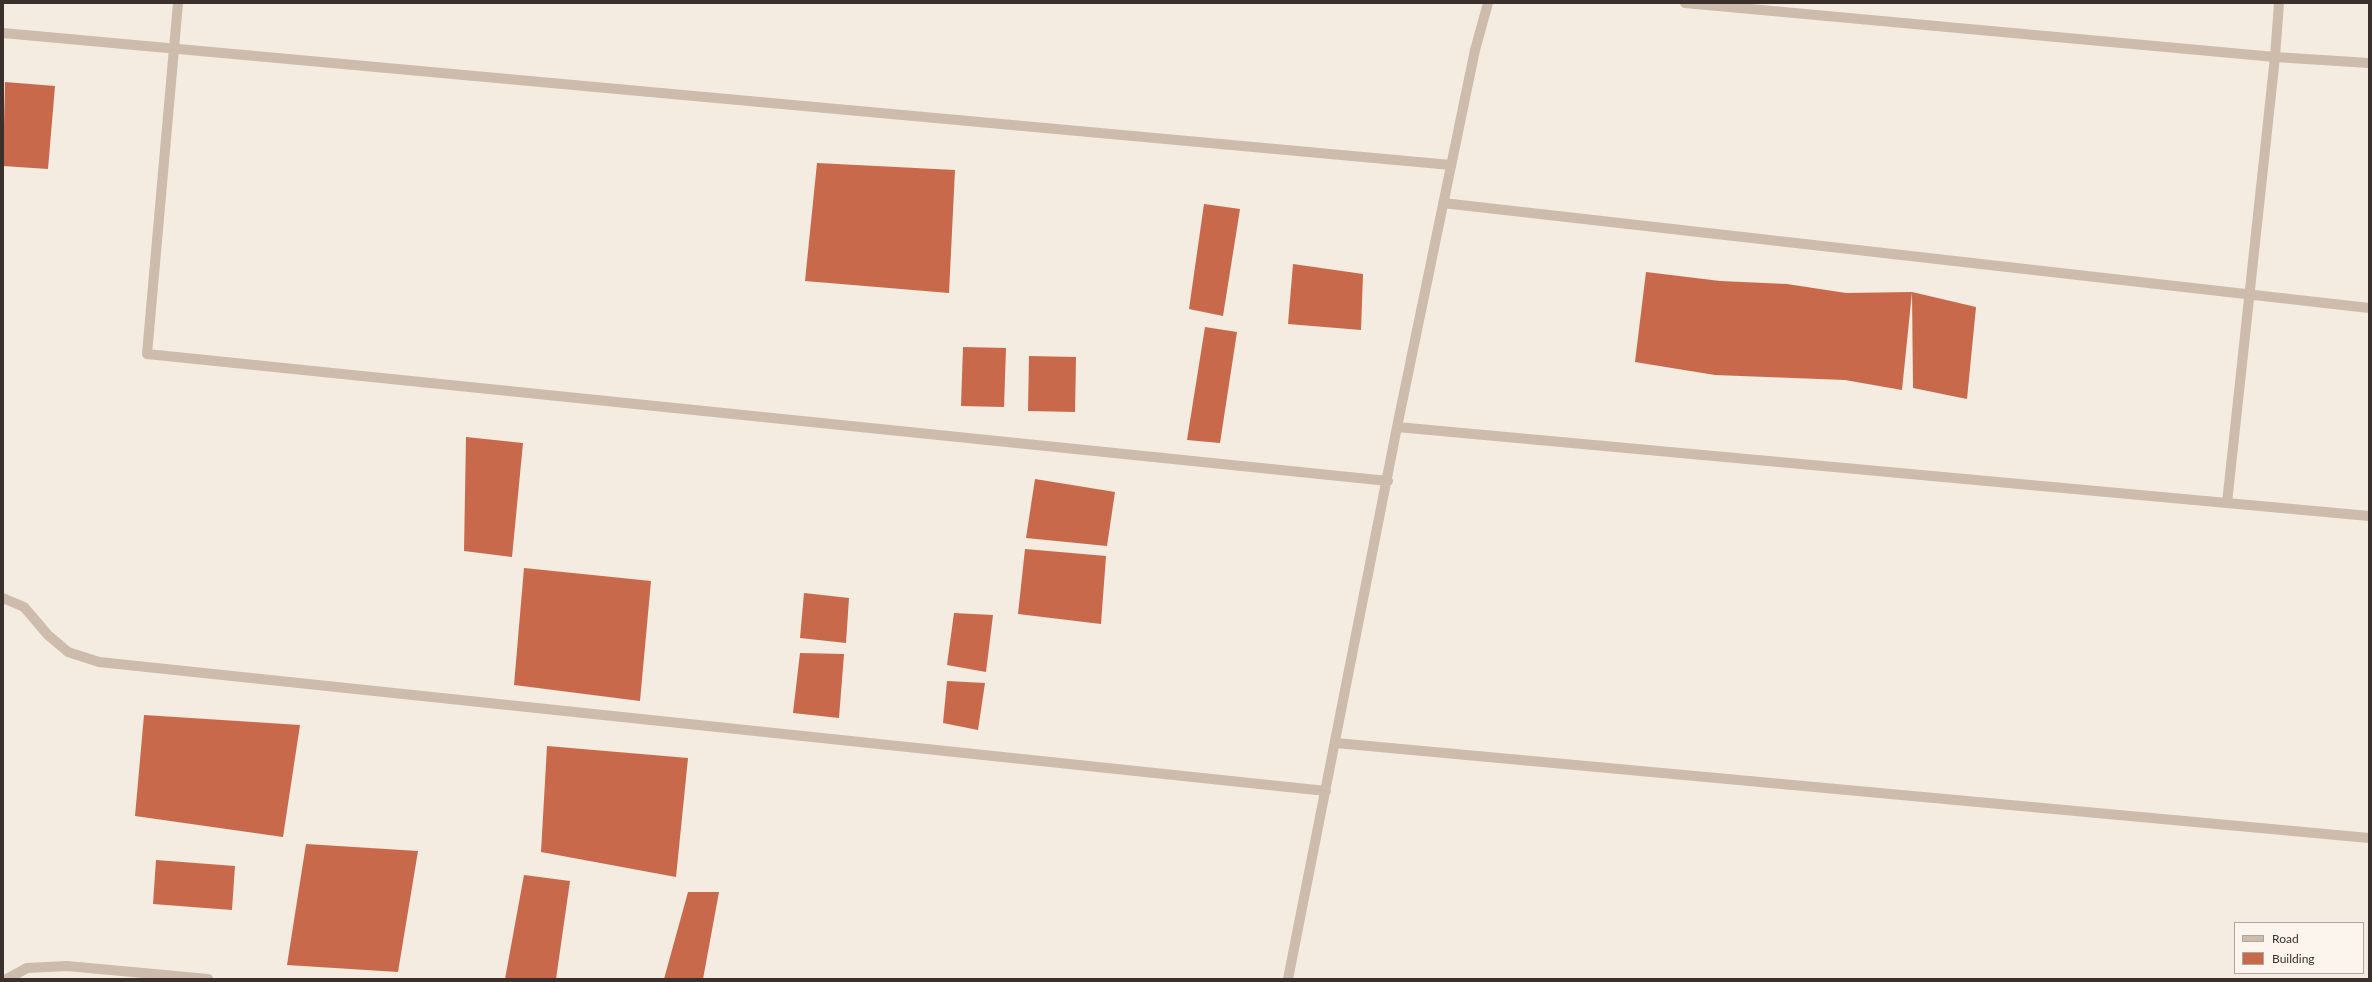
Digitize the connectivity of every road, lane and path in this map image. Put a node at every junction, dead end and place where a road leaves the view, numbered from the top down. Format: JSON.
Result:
{"nodes":[{"id":1,"x":178,"y":3,"type":"edge"},
{"id":2,"x":1488,"y":3,"type":"edge"},
{"id":3,"x":1685,"y":3,"type":"edge"},
{"id":4,"x":2279,"y":3,"type":"edge"},
{"id":5,"x":3,"y":33,"type":"edge"},
{"id":6,"x":173,"y":49,"type":"junction"},
{"id":7,"x":2275,"y":57,"type":"junction"},
{"id":8,"x":2369,"y":63,"type":"edge"},
{"id":9,"x":1451,"y":165,"type":"junction"},
{"id":10,"x":1443,"y":203,"type":"junction"},
{"id":11,"x":2248,"y":293,"type":"junction"},
{"id":12,"x":2369,"y":308,"type":"edge"},
{"id":13,"x":1397,"y":427,"type":"junction"},
{"id":14,"x":1388,"y":481,"type":"junction"},
{"id":15,"x":2227,"y":502,"type":"junction"},
{"id":16,"x":2369,"y":516,"type":"edge"},
{"id":17,"x":3,"y":598,"type":"edge"},
{"id":18,"x":1336,"y":743,"type":"junction"},
{"id":19,"x":1326,"y":790,"type":"junction"},
{"id":20,"x":2369,"y":838,"type":"edge"},
{"id":21,"x":7,"y":979,"type":"edge"},
{"id":22,"x":208,"y":979,"type":"edge"},
{"id":23,"x":1288,"y":979,"type":"edge"}],
"edges":[{"from":1,"to":6,"type":"street"},
{"from":2,"to":9,"type":"street"},
{"from":3,"to":7,"type":"street"},
{"from":4,"to":7,"type":"street"},
{"from":5,"to":6,"type":"street"},
{"from":6,"to":9,"type":"street"},
{"from":6,"to":14,"type":"street"},
{"from":7,"to":8,"type":"street"},
{"from":7,"to":11,"type":"street"},
{"from":9,"to":10,"type":"street"},
{"from":10,"to":11,"type":"street"},
{"from":10,"to":13,"type":"street"},
{"from":11,"to":12,"type":"street"},
{"from":11,"to":15,"type":"street"},
{"from":13,"to":14,"type":"street"},
{"from":13,"to":15,"type":"street"},
{"from":14,"to":18,"type":"street"},
{"from":15,"to":16,"type":"street"},
{"from":17,"to":19,"type":"street"},
{"from":18,"to":19,"type":"street"},
{"from":18,"to":20,"type":"street"},
{"from":19,"to":23,"type":"street"},
{"from":21,"to":22,"type":"street"}]}
